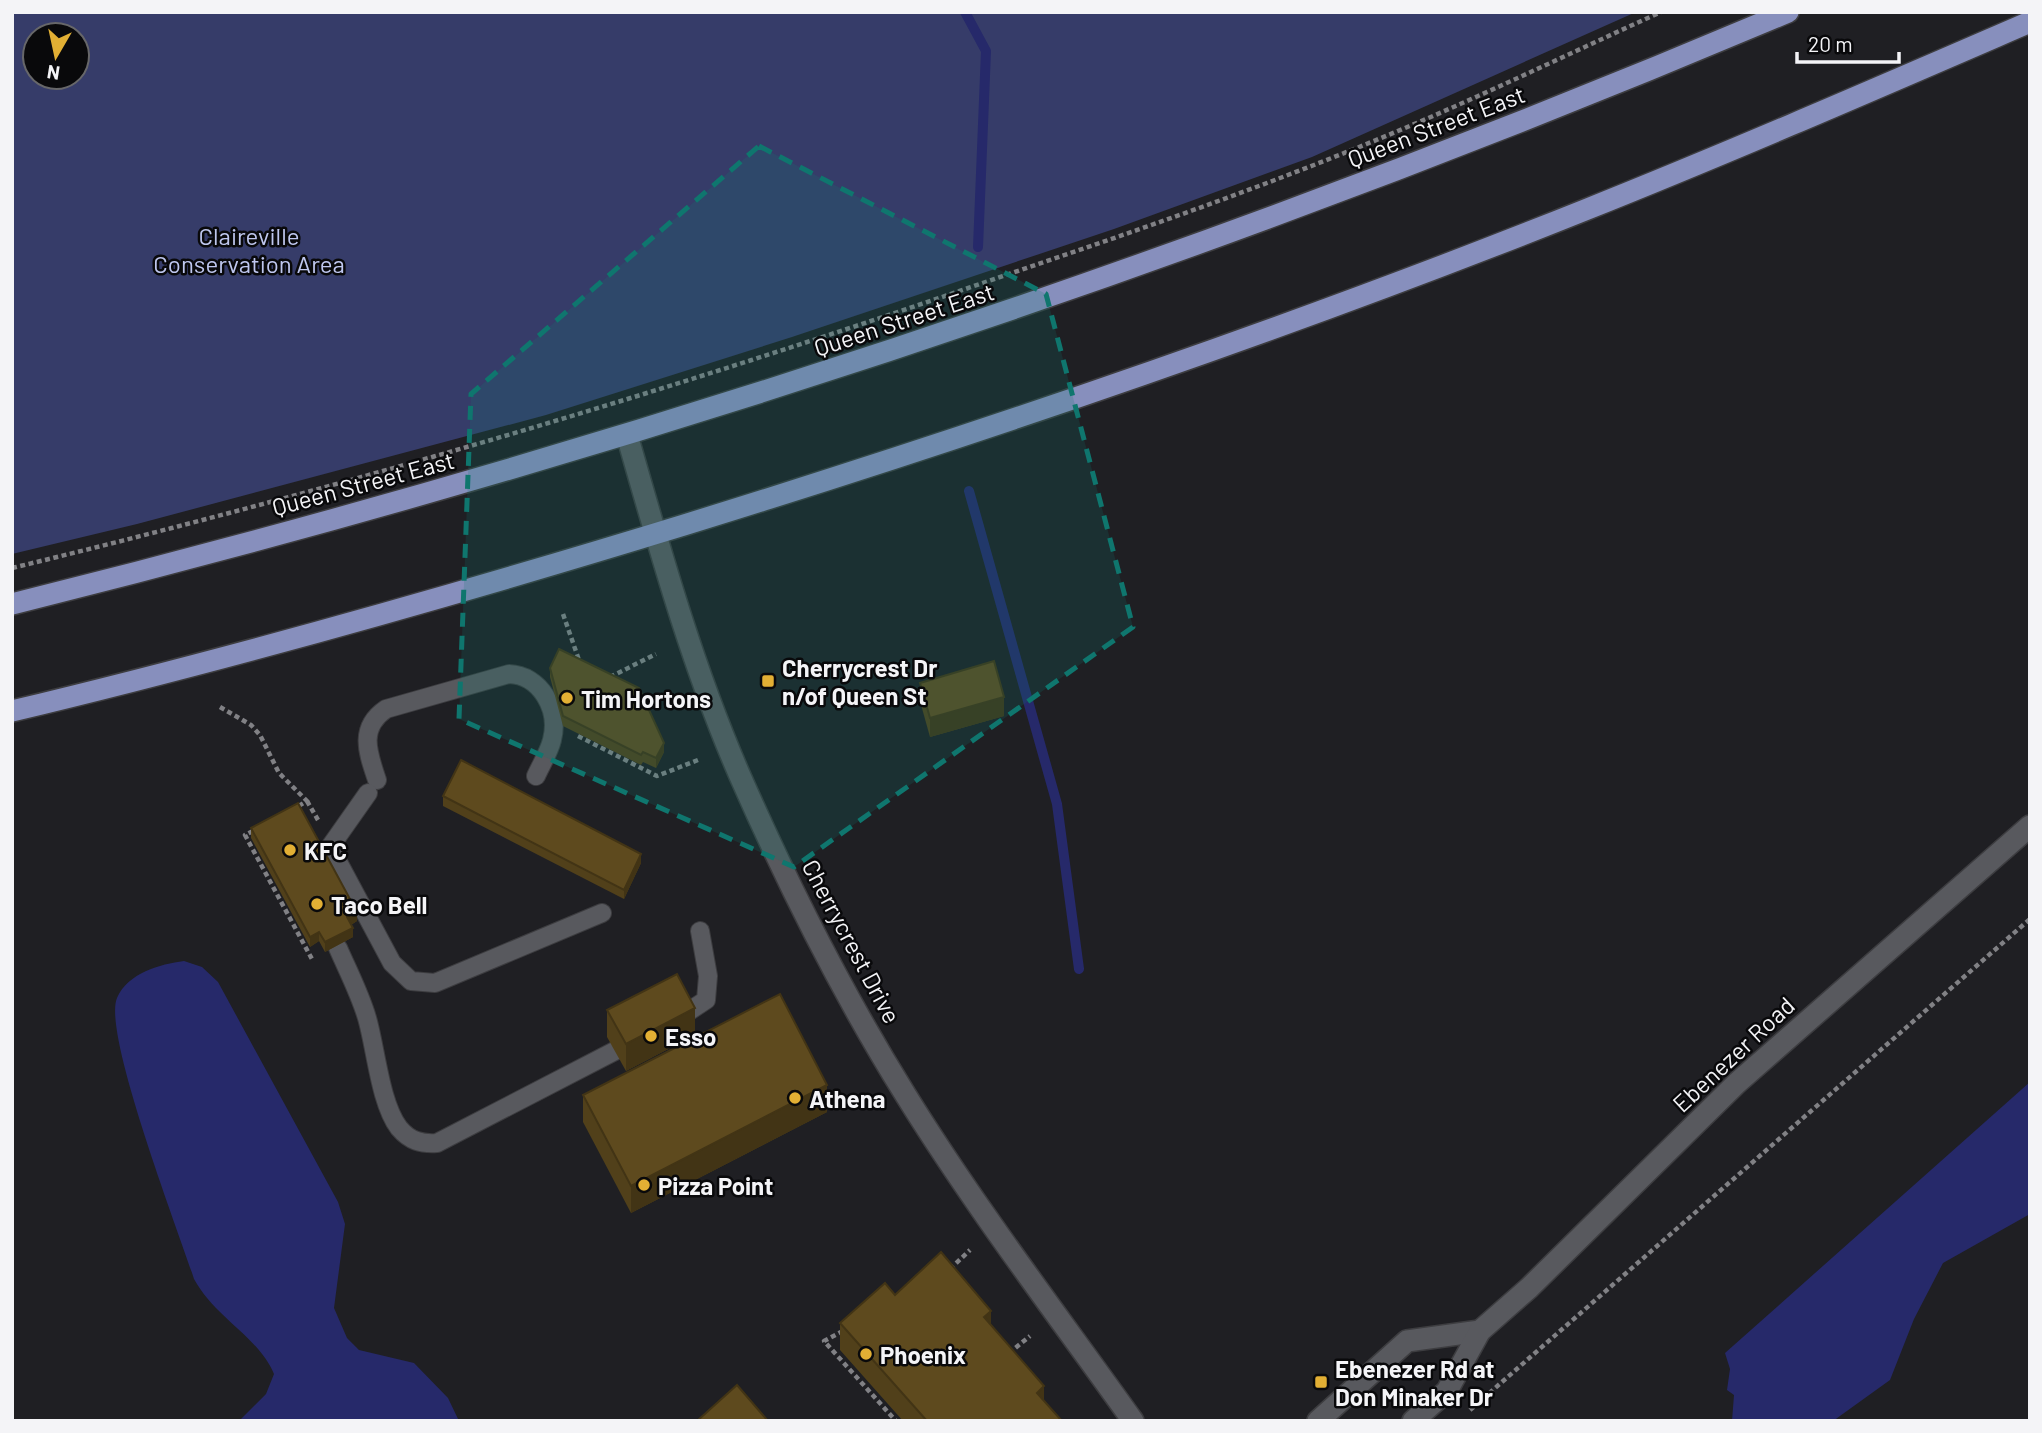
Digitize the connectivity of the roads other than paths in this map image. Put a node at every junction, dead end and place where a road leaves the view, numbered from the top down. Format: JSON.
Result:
{"nodes":[{"id":1,"x":1788,"y":12,"type":"edge"},
{"id":2,"x":2030,"y":22,"type":"edge"},
{"id":3,"x":627,"y":435,"type":"junction"},
{"id":4,"x":656,"y":533,"type":"junction"},
{"id":5,"x":12,"y":604,"type":"edge"},
{"id":6,"x":12,"y":711,"type":"edge"},
{"id":7,"x":536,"y":776,"type":"dead end"},
{"id":8,"x":2030,"y":826,"type":"edge"},
{"id":9,"x":602,"y":913,"type":"dead end"},
{"id":10,"x":700,"y":931,"type":"dead end"},
{"id":11,"x":338,"y":948,"type":"dead end"},
{"id":12,"x":1480,"y":1331,"type":"junction"},
{"id":13,"x":1133,"y":1421,"type":"edge"},
{"id":14,"x":1318,"y":1421,"type":"edge"},
{"id":15,"x":1413,"y":1421,"type":"edge"}],
"edges":[{"from":1,"to":3,"type":"main road","name":"Queen Street East"},
{"from":2,"to":4,"type":"main road"},
{"from":3,"to":4,"type":"street","name":"Cherrycrest Drive"},
{"from":3,"to":5,"type":"main road","name":"Queen Street East"},
{"from":4,"to":6,"type":"main road"},
{"from":4,"to":13,"type":"street","name":"Cherrycrest Drive"},
{"from":7,"to":9,"type":"lane"},
{"from":8,"to":12,"type":"street","name":"Ebenezer Road"},
{"from":10,"to":11,"type":"lane"},
{"from":12,"to":14,"type":"street"},
{"from":12,"to":15,"type":"street","name":"Ebenezer Road"}]}
